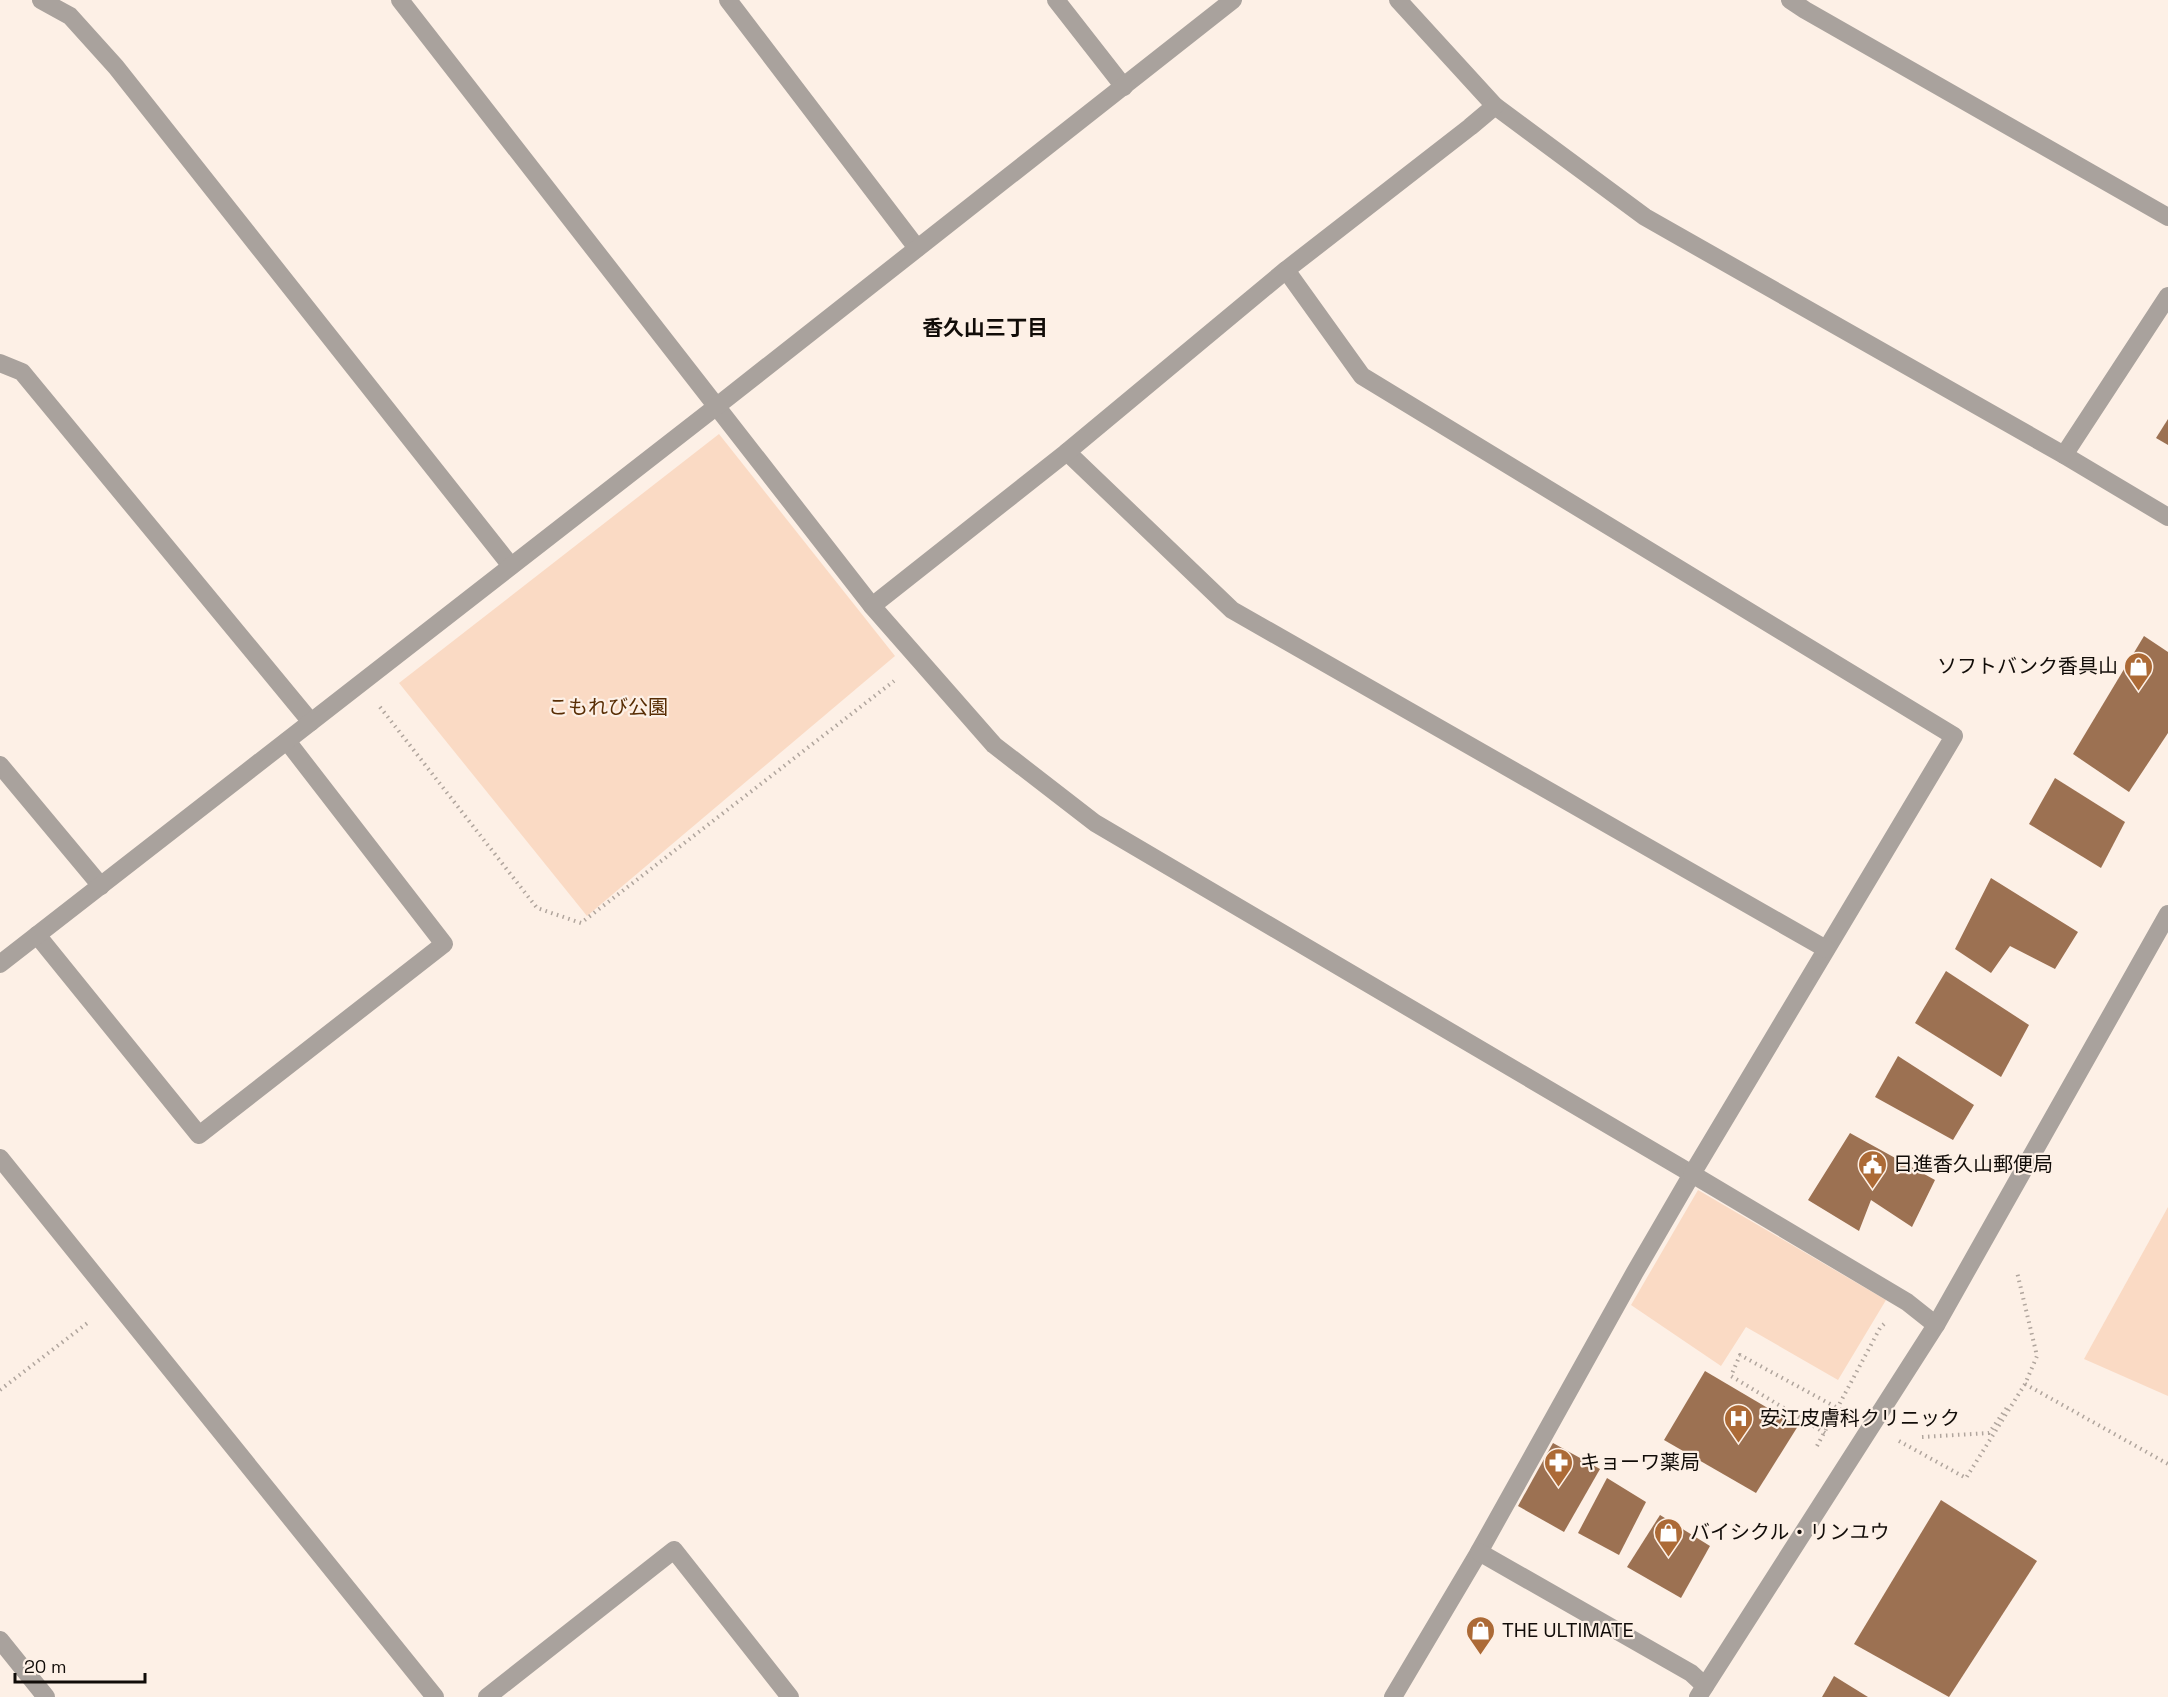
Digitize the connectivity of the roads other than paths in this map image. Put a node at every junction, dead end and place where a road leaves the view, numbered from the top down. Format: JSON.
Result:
{"nodes":[{"id":1,"x":41,"y":0,"type":"edge"},
{"id":2,"x":400,"y":0,"type":"edge"},
{"id":3,"x":728,"y":0,"type":"edge"},
{"id":4,"x":1056,"y":0,"type":"edge"},
{"id":5,"x":1233,"y":0,"type":"edge"},
{"id":6,"x":1398,"y":0,"type":"edge"},
{"id":7,"x":1790,"y":0,"type":"edge"},
{"id":8,"x":1124,"y":87,"type":"junction"},
{"id":9,"x":1495,"y":106,"type":"junction"},
{"id":10,"x":2168,"y":217,"type":"edge"},
{"id":11,"x":917,"y":248,"type":"junction"},
{"id":12,"x":1286,"y":270,"type":"junction"},
{"id":13,"x":2168,"y":296,"type":"edge"},
{"id":14,"x":0,"y":363,"type":"edge"},
{"id":15,"x":717,"y":406,"type":"junction"},
{"id":16,"x":1067,"y":452,"type":"junction"},
{"id":17,"x":2064,"y":455,"type":"junction"},
{"id":18,"x":2168,"y":517,"type":"edge"},
{"id":19,"x":511,"y":566,"type":"junction"},
{"id":20,"x":872,"y":606,"type":"junction"},
{"id":21,"x":311,"y":722,"type":"junction"},
{"id":22,"x":287,"y":741,"type":"junction"},
{"id":23,"x":0,"y":765,"type":"edge"},
{"id":24,"x":101,"y":886,"type":"junction"},
{"id":25,"x":2168,"y":914,"type":"edge"},
{"id":26,"x":37,"y":935,"type":"junction"},
{"id":27,"x":1826,"y":949,"type":"junction"},
{"id":28,"x":0,"y":964,"type":"edge"},
{"id":29,"x":0,"y":1158,"type":"edge"},
{"id":30,"x":1692,"y":1174,"type":"junction"},
{"id":31,"x":1936,"y":1325,"type":"junction"},
{"id":32,"x":1479,"y":1552,"type":"junction"},
{"id":33,"x":0,"y":1640,"type":"edge"},
{"id":34,"x":1702,"y":1691,"type":"edge"},
{"id":35,"x":46,"y":1697,"type":"edge"},
{"id":36,"x":435,"y":1697,"type":"edge"},
{"id":37,"x":487,"y":1697,"type":"edge"},
{"id":38,"x":790,"y":1697,"type":"edge"},
{"id":39,"x":1393,"y":1697,"type":"edge"}],
"edges":[{"from":1,"to":19,"type":"street"},
{"from":2,"to":15,"type":"street"},
{"from":3,"to":11,"type":"street"},
{"from":4,"to":8,"type":"street"},
{"from":5,"to":8,"type":"street"},
{"from":6,"to":9,"type":"street"},
{"from":7,"to":10,"type":"street"},
{"from":8,"to":11,"type":"street"},
{"from":9,"to":12,"type":"street"},
{"from":9,"to":17,"type":"street"},
{"from":11,"to":15,"type":"street"},
{"from":12,"to":16,"type":"street"},
{"from":12,"to":27,"type":"street"},
{"from":13,"to":17,"type":"street"},
{"from":14,"to":21,"type":"street"},
{"from":15,"to":19,"type":"street"},
{"from":15,"to":20,"type":"street"},
{"from":16,"to":20,"type":"street"},
{"from":16,"to":27,"type":"street"},
{"from":17,"to":18,"type":"street"},
{"from":19,"to":21,"type":"street"},
{"from":20,"to":30,"type":"street"},
{"from":21,"to":22,"type":"street"},
{"from":22,"to":24,"type":"street"},
{"from":22,"to":26,"type":"street"},
{"from":23,"to":24,"type":"street"},
{"from":24,"to":26,"type":"street"},
{"from":25,"to":31,"type":"street"},
{"from":26,"to":28,"type":"street"},
{"from":27,"to":30,"type":"street"},
{"from":29,"to":36,"type":"street"},
{"from":30,"to":31,"type":"street"},
{"from":30,"to":32,"type":"street"},
{"from":31,"to":34,"type":"street"},
{"from":32,"to":34,"type":"street"},
{"from":32,"to":39,"type":"street"},
{"from":33,"to":35,"type":"street"},
{"from":37,"to":38,"type":"street"}]}
